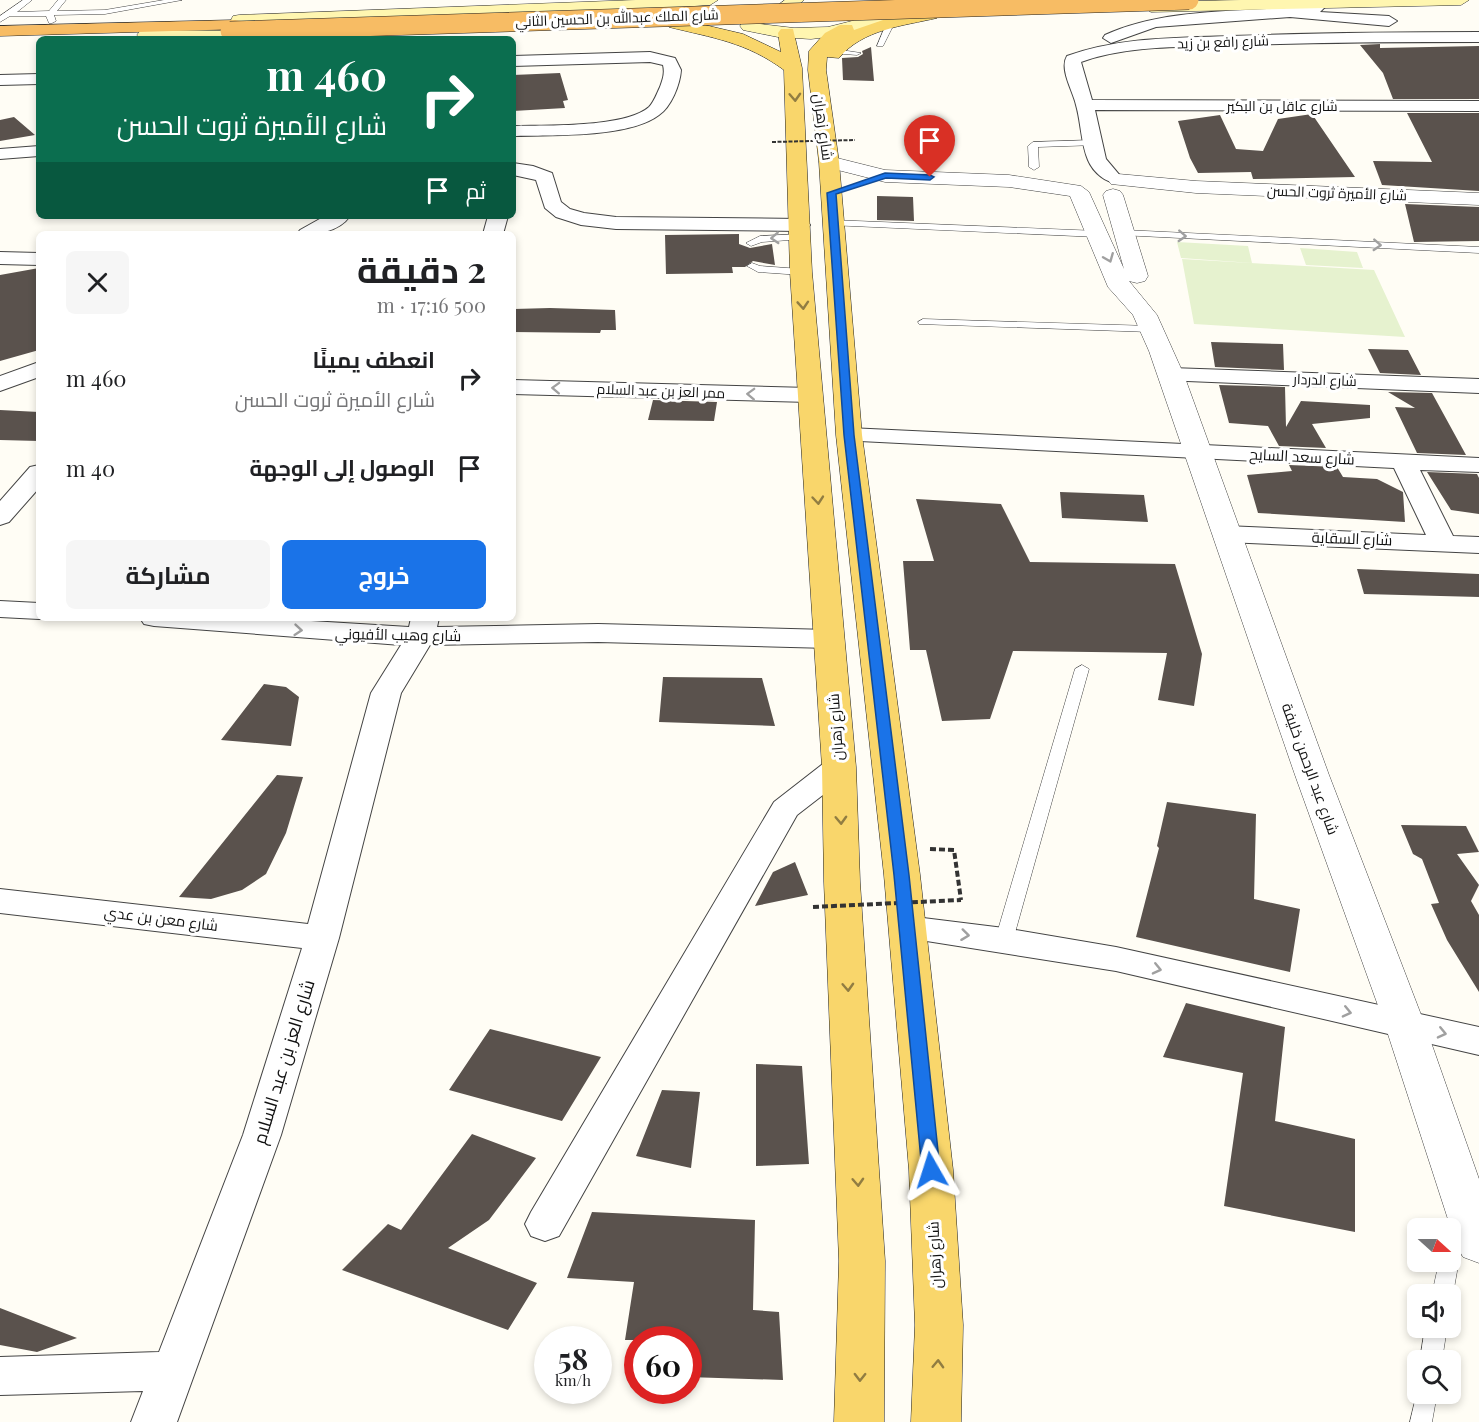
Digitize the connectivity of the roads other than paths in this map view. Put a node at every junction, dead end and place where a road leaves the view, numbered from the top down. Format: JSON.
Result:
{"nodes":[{"id":1,"x":28,"y":0,"type":"edge"},
{"id":2,"x":62,"y":0,"type":"edge"},
{"id":3,"x":178,"y":0,"type":"edge"},
{"id":4,"x":710,"y":0,"type":"edge"},
{"id":5,"x":730,"y":0,"type":"edge"},
{"id":6,"x":796,"y":0,"type":"edge"},
{"id":7,"x":818,"y":0,"type":"edge"},
{"id":8,"x":867,"y":0,"type":"edge"},
{"id":9,"x":913,"y":0,"type":"edge"},
{"id":10,"x":998,"y":0,"type":"edge"},
{"id":11,"x":1189,"y":0,"type":"edge"},
{"id":12,"x":1461,"y":0,"type":"edge"},
{"id":13,"x":663,"y":2,"type":"edge"},
{"id":14,"x":1322,"y":3,"type":"junction"},
{"id":15,"x":19,"y":7,"type":"junction"},
{"id":16,"x":53,"y":11,"type":"junction"},
{"id":17,"x":10,"y":14,"type":"junction"},
{"id":18,"x":931,"y":14,"type":"junction"},
{"id":19,"x":1269,"y":15,"type":"junction"},
{"id":20,"x":1343,"y":16,"type":"junction"},
{"id":21,"x":0,"y":20,"type":"edge"},
{"id":22,"x":737,"y":22,"type":"junction"},
{"id":23,"x":668,"y":23,"type":"junction"},
{"id":24,"x":890,"y":24,"type":"junction"},
{"id":25,"x":854,"y":26,"type":"junction"},
{"id":26,"x":232,"y":28,"type":"junction"},
{"id":27,"x":64,"y":30,"type":"junction"},
{"id":28,"x":150,"y":31,"type":"junction"},
{"id":29,"x":0,"y":32,"type":"edge"},
{"id":30,"x":787,"y":33,"type":"junction"},
{"id":31,"x":84,"y":36,"type":"edge"},
{"id":32,"x":1436,"y":37,"type":"junction"},
{"id":33,"x":1479,"y":37,"type":"edge"},
{"id":34,"x":36,"y":39,"type":"edge"},
{"id":35,"x":0,"y":41,"type":"edge"},
{"id":36,"x":880,"y":44,"type":"dead end"},
{"id":37,"x":834,"y":51,"type":"junction"},
{"id":38,"x":1095,"y":51,"type":"junction"},
{"id":39,"x":856,"y":53,"type":"dead end"},
{"id":40,"x":516,"y":61,"type":"edge"},
{"id":41,"x":793,"y":68,"type":"junction"},
{"id":42,"x":36,"y":79,"type":"edge"},
{"id":43,"x":0,"y":80,"type":"edge"},
{"id":44,"x":818,"y":92,"type":"junction"},
{"id":45,"x":1085,"y":105,"type":"junction"},
{"id":46,"x":1479,"y":106,"type":"edge"},
{"id":47,"x":516,"y":137,"type":"edge"},
{"id":48,"x":36,"y":151,"type":"edge"},
{"id":49,"x":0,"y":154,"type":"edge"},
{"id":50,"x":829,"y":162,"type":"junction"},
{"id":51,"x":1034,"y":167,"type":"dead end"},
{"id":52,"x":516,"y":170,"type":"edge"},
{"id":53,"x":1086,"y":173,"type":"junction"},
{"id":54,"x":885,"y":176,"type":"junction"},
{"id":55,"x":1116,"y":186,"type":"junction"},
{"id":56,"x":831,"y":193,"type":"junction"},
{"id":57,"x":1479,"y":199,"type":"edge"},
{"id":58,"x":334,"y":219,"type":"edge"},
{"id":59,"x":832,"y":223,"type":"junction"},
{"id":60,"x":312,"y":231,"type":"edge"},
{"id":61,"x":800,"y":231,"type":"junction"},
{"id":62,"x":1124,"y":233,"type":"junction"},
{"id":63,"x":1098,"y":234,"type":"junction"},
{"id":64,"x":751,"y":243,"type":"dead end"},
{"id":65,"x":1479,"y":250,"type":"edge"},
{"id":66,"x":0,"y":258,"type":"edge"},
{"id":67,"x":36,"y":259,"type":"edge"},
{"id":68,"x":752,"y":267,"type":"dead end"},
{"id":69,"x":801,"y":272,"type":"junction"},
{"id":70,"x":1134,"y":297,"type":"junction"},
{"id":71,"x":923,"y":322,"type":"dead end"},
{"id":72,"x":1151,"y":329,"type":"junction"},
{"id":73,"x":36,"y":370,"type":"edge"},
{"id":74,"x":1171,"y":375,"type":"junction"},
{"id":75,"x":0,"y":384,"type":"edge"},
{"id":76,"x":1479,"y":386,"type":"edge"},
{"id":77,"x":516,"y":387,"type":"edge"},
{"id":78,"x":809,"y":396,"type":"junction"},
{"id":79,"x":849,"y":435,"type":"junction"},
{"id":80,"x":1200,"y":452,"type":"junction"},
{"id":81,"x":1404,"y":462,"type":"junction"},
{"id":82,"x":1479,"y":465,"type":"edge"},
{"id":83,"x":36,"y":475,"type":"edge"},
{"id":84,"x":0,"y":517,"type":"edge"},
{"id":85,"x":1226,"y":534,"type":"junction"},
{"id":86,"x":1443,"y":543,"type":"junction"},
{"id":87,"x":1479,"y":545,"type":"edge"},
{"id":88,"x":0,"y":609,"type":"edge"},
{"id":89,"x":36,"y":612,"type":"edge"},
{"id":90,"x":208,"y":621,"type":"edge"},
{"id":91,"x":419,"y":622,"type":"edge"},
{"id":92,"x":384,"y":627,"type":"edge"},
{"id":93,"x":829,"y":639,"type":"junction"},
{"id":94,"x":1082,"y":669,"type":"dead end"},
{"id":95,"x":386,"y":693,"type":"junction"},
{"id":96,"x":839,"y":767,"type":"junction"},
{"id":97,"x":0,"y":901,"type":"edge"},
{"id":98,"x":906,"y":928,"type":"junction"},
{"id":99,"x":322,"y":938,"type":"junction"},
{"id":100,"x":1004,"y":940,"type":"junction"},
{"id":101,"x":1405,"y":1025,"type":"junction"},
{"id":102,"x":1479,"y":1041,"type":"edge"},
{"id":103,"x":546,"y":1224,"type":"dead end"},
{"id":104,"x":1473,"y":1228,"type":"edge"},
{"id":105,"x":1461,"y":1243,"type":"edge"},
{"id":106,"x":173,"y":1371,"type":"junction"},
{"id":107,"x":0,"y":1376,"type":"edge"},
{"id":108,"x":1424,"y":1404,"type":"edge"},
{"id":109,"x":154,"y":1422,"type":"edge"},
{"id":110,"x":859,"y":1422,"type":"edge"},
{"id":111,"x":936,"y":1422,"type":"edge"},
{"id":112,"x":1421,"y":1422,"type":"edge"}],
"edges":[{"from":1,"to":15,"type":"lane"},
{"from":2,"to":16,"type":"lane"},
{"from":3,"to":16,"type":"lane"},
{"from":4,"to":13,"type":"main road"},
{"from":5,"to":22,"type":"main road"},
{"from":6,"to":22,"type":"main road"},
{"from":7,"to":30,"type":"main road"},
{"from":8,"to":25,"type":"main road"},
{"from":9,"to":18,"type":"main road"},
{"from":10,"to":26,"type":"highway","name":"شارع الملك عبدالله بن الحسين الثاني"},
{"from":11,"to":26,"type":"highway","name":"شارع الملك عبدالله بن الحسين الثاني","bridge":true},
{"from":12,"to":14,"type":"main road"},
{"from":13,"to":23,"type":"main road"},
{"from":13,"to":28,"type":"main road"},
{"from":14,"to":18,"type":"main road"},
{"from":14,"to":19,"type":"street"},
{"from":14,"to":20,"type":"street"},
{"from":15,"to":16,"type":"lane"},
{"from":15,"to":17,"type":"lane"},
{"from":16,"to":17,"type":"lane"},
{"from":16,"to":27,"type":"lane"},
{"from":17,"to":21,"type":"lane"},
{"from":18,"to":24,"type":"main road"},
{"from":18,"to":25,"type":"main road"},
{"from":19,"to":20,"type":"street"},
{"from":19,"to":38,"type":"street"},
{"from":20,"to":32,"type":"street"},
{"from":22,"to":23,"type":"main road"},
{"from":22,"to":30,"type":"main road"},
{"from":23,"to":28,"type":"main road"},
{"from":23,"to":41,"type":"main road"},
{"from":24,"to":36,"type":"lane"},
{"from":24,"to":37,"type":"main road"},
{"from":25,"to":30,"type":"main road"},
{"from":25,"to":44,"type":"main road","name":"شارع زهران"},
{"from":26,"to":28,"type":"highway","name":"شارع الملك عبدالله بن الحسين الثاني"},
{"from":27,"to":28,"type":"highway","name":"شارع الملك عبدالله بن الحسين الثاني"},
{"from":27,"to":29,"type":"highway","name":"شارع الملك عبدالله بن الحسين الثاني"},
{"from":28,"to":31,"type":"highway","name":"شارع الملك عبدالله بن الحسين الثاني"},
{"from":30,"to":41,"type":"main road","name":"شارع زهران"},
{"from":32,"to":33,"type":"street","name":"شارع رافع بن زيد"},
{"from":32,"to":38,"type":"street","name":"شارع رافع بن زيد"},
{"from":34,"to":35,"type":"highway"},
{"from":37,"to":39,"type":"lane"},
{"from":37,"to":44,"type":"main road"},
{"from":38,"to":45,"type":"street","name":"شارع رافع بن زيد"},
{"from":40,"to":47,"type":"street"},
{"from":41,"to":61,"type":"main road","name":"شارع زهران","one_way":true},
{"from":42,"to":43,"type":"street"},
{"from":44,"to":50,"type":"main road","name":"شارع زهران"},
{"from":45,"to":46,"type":"street","name":"شارع عاقل بن البكير"},
{"from":45,"to":53,"type":"street","name":"شارع رافع بن زيد"},
{"from":48,"to":49,"type":"street"},
{"from":50,"to":54,"type":"street"},
{"from":50,"to":56,"type":"main road","name":"شارع زهران"},
{"from":51,"to":53,"type":"lane"},
{"from":52,"to":61,"type":"street"},
{"from":53,"to":54,"type":"street"},
{"from":53,"to":55,"type":"street","name":"شارع الأميرة ثروت الحسن"},
{"from":53,"to":63,"type":"street","name":"شارع عبد الرحمن خليفة"},
{"from":54,"to":56,"type":"street"},
{"from":55,"to":57,"type":"street","name":"شارع الأميرة ثروت الحسن"},
{"from":55,"to":62,"type":"street"},
{"from":56,"to":59,"type":"main road","name":"شارع زهران"},
{"from":58,"to":60,"type":"street"},
{"from":59,"to":63,"type":"lane"},
{"from":59,"to":79,"type":"main road","name":"شارع زهران"},
{"from":61,"to":64,"type":"lane","one_way":true},
{"from":61,"to":69,"type":"main road","name":"شارع زهران"},
{"from":62,"to":65,"type":"lane","one_way":true},
{"from":62,"to":70,"type":"street"},
{"from":63,"to":70,"type":"street","name":"شارع عبد الرحمن خليفة","one_way":true},
{"from":66,"to":67,"type":"street"},
{"from":68,"to":69,"type":"lane"},
{"from":69,"to":78,"type":"main road","name":"شارع زهران","one_way":true},
{"from":70,"to":72,"type":"street","name":"شارع عبد الرحمن خليفة"},
{"from":71,"to":72,"type":"lane"},
{"from":72,"to":74,"type":"street","name":"شارع عبد الرحمن خليفة"},
{"from":73,"to":75,"type":"street"},
{"from":74,"to":76,"type":"street","name":"شارع الدردار"},
{"from":74,"to":80,"type":"street","name":"شارع عبد الرحمن خليفة"},
{"from":78,"to":77,"type":"street","name":"ممر العز بن عبد السلام","one_way":true},
{"from":78,"to":93,"type":"main road","name":"شارع زهران","one_way":true},
{"from":79,"to":80,"type":"street","name":"شارع سعد السايح"},
{"from":79,"to":98,"type":"main road","name":"شارع زهران"},
{"from":80,"to":81,"type":"street","name":"شارع سعد السايح"},
{"from":80,"to":85,"type":"street","name":"شارع عبد الرحمن خليفة"},
{"from":81,"to":82,"type":"street","name":"شارع سعد السايح"},
{"from":81,"to":86,"type":"street"},
{"from":83,"to":84,"type":"street"},
{"from":85,"to":86,"type":"street","name":"شارع السقاية"},
{"from":85,"to":101,"type":"street","name":"شارع عبد الرحمن خليفة"},
{"from":86,"to":87,"type":"street","name":"شارع السقاية"},
{"from":88,"to":89,"type":"street"},
{"from":90,"to":92,"type":"street","name":"شارع وهيب الأفيوني","one_way":true},
{"from":91,"to":92,"type":"street","name":"شارع وهيب الأفيوني"},
{"from":91,"to":93,"type":"street","name":"شارع وهيب الأفيوني"},
{"from":91,"to":95,"type":"street","name":"شارع العز بن عبد السلام"},
{"from":92,"to":95,"type":"street","name":"شارع العز بن عبد السلام"},
{"from":93,"to":96,"type":"main road","name":"شارع زهران"},
{"from":94,"to":100,"type":"lane"},
{"from":95,"to":99,"type":"street","name":"شارع العز بن عبد السلام"},
{"from":96,"to":103,"type":"street"},
{"from":96,"to":110,"type":"main road","name":"شارع زهران","one_way":true},
{"from":97,"to":99,"type":"street","name":"شارع معن بن عدي"},
{"from":98,"to":100,"type":"street","one_way":true},
{"from":111,"to":98,"type":"main road","name":"شارع زهران","one_way":true},
{"from":99,"to":106,"type":"street","name":"شارع العز بن عبد السلام"},
{"from":100,"to":101,"type":"street","one_way":true},
{"from":101,"to":102,"type":"street","one_way":true},
{"from":101,"to":104,"type":"street","name":"شارع عبد الرحمن خليفة"},
{"from":104,"to":105,"type":"lane"},
{"from":106,"to":107,"type":"street"},
{"from":106,"to":109,"type":"street","name":"شارع العز بن عبد السلام"},
{"from":108,"to":112,"type":"lane"}]}
